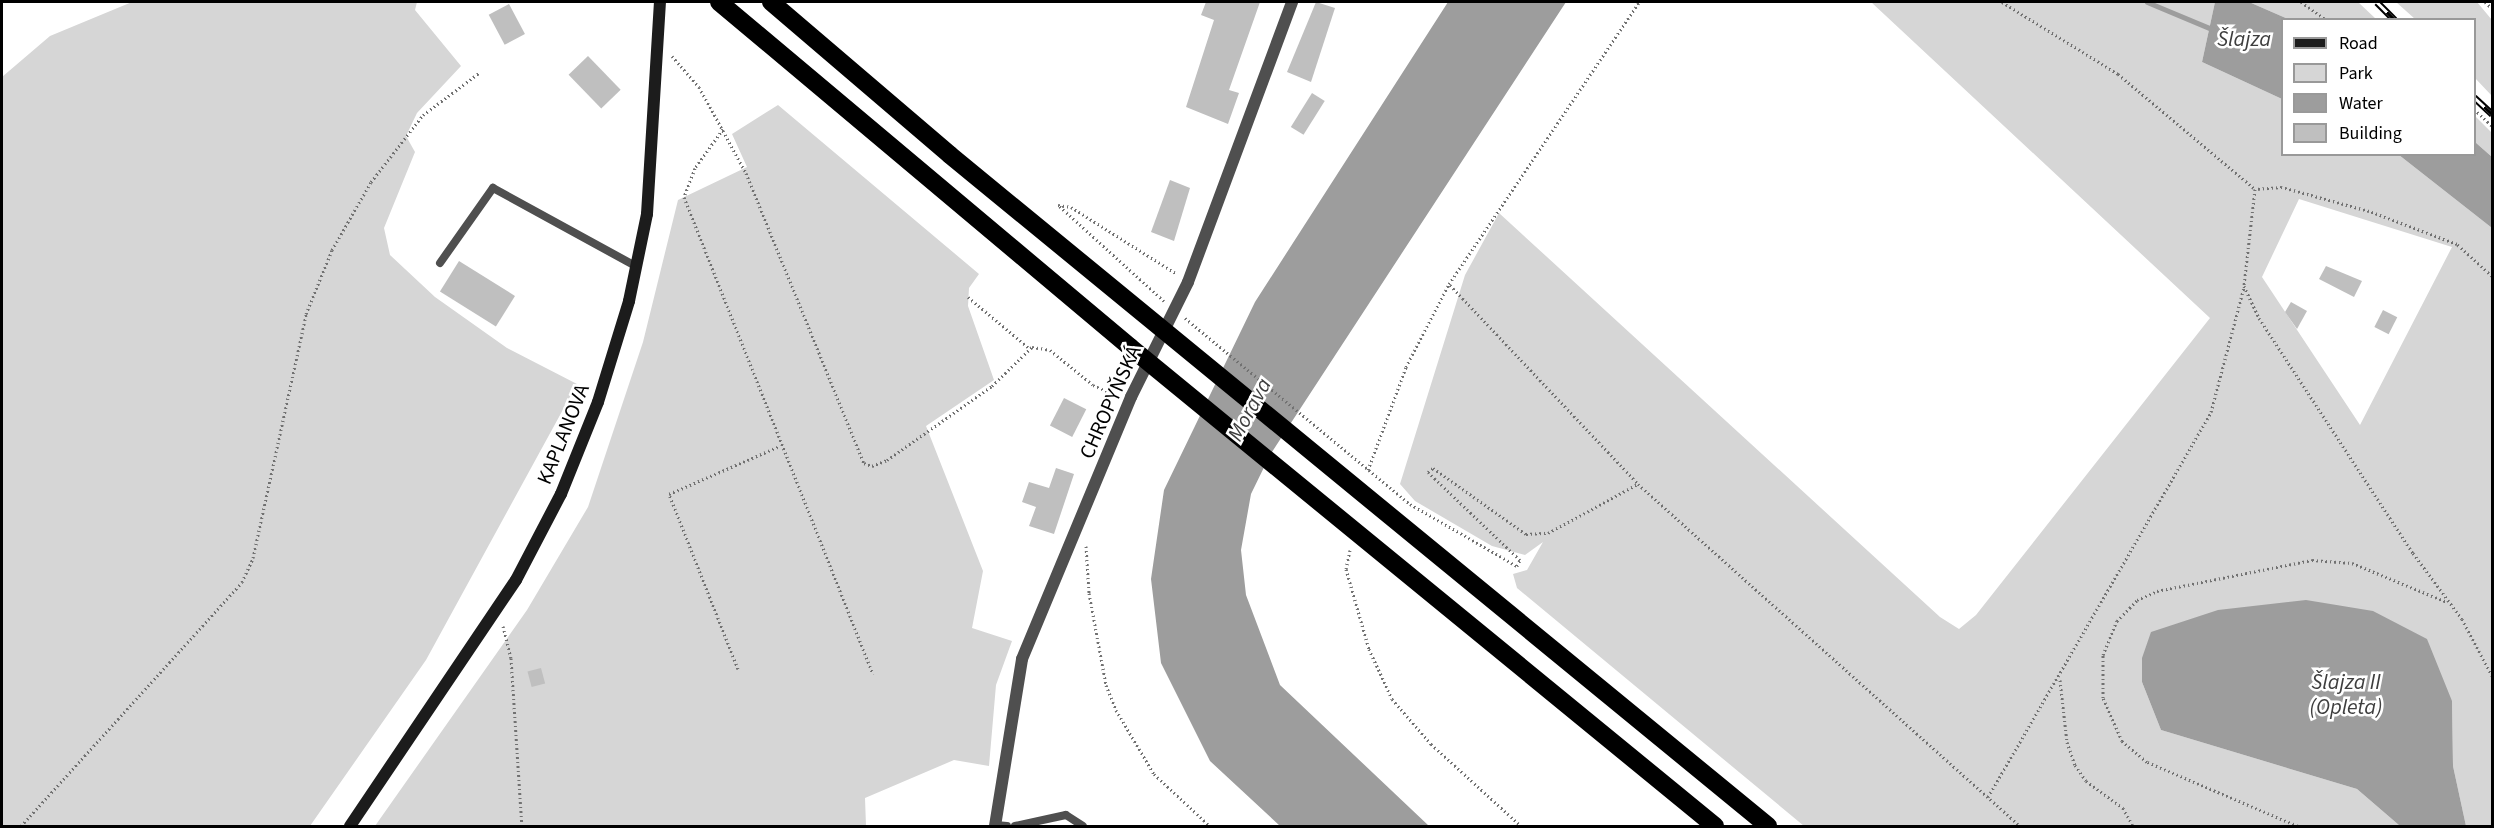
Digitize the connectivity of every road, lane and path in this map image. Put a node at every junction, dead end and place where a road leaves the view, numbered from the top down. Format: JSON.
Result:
{"nodes":[{"id":1,"x":660,"y":2,"type":"edge"},
{"id":2,"x":719,"y":2,"type":"edge"},
{"id":3,"x":771,"y":2,"type":"edge"},
{"id":4,"x":1292,"y":2,"type":"edge"},
{"id":5,"x":1640,"y":2,"type":"edge"},
{"id":6,"x":2002,"y":2,"type":"edge"},
{"id":7,"x":2301,"y":2,"type":"edge"},
{"id":8,"x":2485,"y":2,"type":"edge"},
{"id":9,"x":2493,"y":9,"type":"edge"},
{"id":10,"x":2324,"y":18,"type":"edge"},
{"id":11,"x":660,"y":51,"type":"junction"},
{"id":12,"x":479,"y":73,"type":"dead end"},
{"id":13,"x":2476,"y":110,"type":"edge"},
{"id":14,"x":2493,"y":126,"type":"edge"},
{"id":15,"x":723,"y":129,"type":"junction"},
{"id":16,"x":2254,"y":189,"type":"junction"},
{"id":17,"x":440,"y":263,"type":"dead end"},
{"id":18,"x":637,"y":267,"type":"junction"},
{"id":19,"x":2493,"y":276,"type":"edge"},
{"id":20,"x":1188,"y":282,"type":"junction"},
{"id":21,"x":1449,"y":284,"type":"junction"},
{"id":22,"x":2244,"y":286,"type":"junction"},
{"id":23,"x":968,"y":297,"type":"dead end"},
{"id":24,"x":1171,"y":307,"type":"dead end"},
{"id":25,"x":1180,"y":314,"type":"dead end"},
{"id":26,"x":1029,"y":348,"type":"junction"},
{"id":27,"x":1131,"y":397,"type":"junction"},
{"id":28,"x":780,"y":446,"type":"junction"},
{"id":29,"x":1366,"y":479,"type":"dead end"},
{"id":30,"x":1638,"y":484,"type":"junction"},
{"id":31,"x":1085,"y":511,"type":"junction"},
{"id":32,"x":1351,"y":547,"type":"dead end"},
{"id":33,"x":2450,"y":603,"type":"junction"},
{"id":34,"x":495,"y":615,"type":"junction"},
{"id":35,"x":738,"y":669,"type":"dead end"},
{"id":36,"x":873,"y":674,"type":"dead end"},
{"id":37,"x":2493,"y":676,"type":"edge"},
{"id":38,"x":2060,"y":678,"type":"junction"},
{"id":39,"x":1988,"y":797,"type":"junction"},
{"id":40,"x":21,"y":826,"type":"edge"},
{"id":41,"x":350,"y":826,"type":"edge"},
{"id":42,"x":522,"y":826,"type":"edge"},
{"id":43,"x":999,"y":826,"type":"edge"},
{"id":44,"x":1015,"y":826,"type":"edge"},
{"id":45,"x":1083,"y":826,"type":"edge"},
{"id":46,"x":1210,"y":826,"type":"edge"},
{"id":47,"x":1521,"y":826,"type":"edge"},
{"id":48,"x":1715,"y":826,"type":"edge"},
{"id":49,"x":1768,"y":826,"type":"edge"},
{"id":50,"x":2020,"y":826,"type":"edge"},
{"id":51,"x":2133,"y":826,"type":"edge"},
{"id":52,"x":2298,"y":826,"type":"edge"}],
"edges":[{"from":1,"to":11,"type":"main road","name":"KAPLANOVA"},
{"from":2,"to":48,"type":"highway"},
{"from":3,"to":49,"type":"highway"},
{"from":4,"to":20,"type":"street","name":"CHROPYŇSKÁ"},
{"from":5,"to":21,"type":"path"},
{"from":6,"to":16,"type":"path"},
{"from":7,"to":10,"type":"path"},
{"from":8,"to":9,"type":"path"},
{"from":11,"to":15,"type":"path"},
{"from":11,"to":18,"type":"main road","name":"KAPLANOVA"},
{"from":12,"to":40,"type":"path"},
{"from":13,"to":14,"type":"path"},
{"from":15,"to":26,"type":"path"},
{"from":15,"to":28,"type":"path"},
{"from":16,"to":19,"type":"path"},
{"from":16,"to":22,"type":"path"},
{"from":17,"to":18,"type":"lane"},
{"from":18,"to":34,"type":"main road","name":"KAPLANOVA"},
{"from":20,"to":24,"type":"path"},
{"from":20,"to":27,"type":"street","name":"CHROPYŇSKÁ"},
{"from":21,"to":29,"type":"path"},
{"from":21,"to":30,"type":"path"},
{"from":22,"to":33,"type":"path"},
{"from":22,"to":38,"type":"path"},
{"from":23,"to":26,"type":"path"},
{"from":25,"to":30,"type":"path"},
{"from":26,"to":27,"type":"path"},
{"from":27,"to":31,"type":"street","name":"CHROPYŇSKÁ"},
{"from":28,"to":35,"type":"path"},
{"from":28,"to":36,"type":"path"},
{"from":30,"to":39,"type":"path"},
{"from":31,"to":43,"type":"street","name":"CHROPYŇSKÁ"},
{"from":31,"to":46,"type":"path"},
{"from":32,"to":47,"type":"path"},
{"from":33,"to":37,"type":"path"},
{"from":33,"to":52,"type":"path"},
{"from":34,"to":41,"type":"main road","name":"KAPLANOVA"},
{"from":34,"to":42,"type":"path"},
{"from":38,"to":39,"type":"path"},
{"from":38,"to":51,"type":"path"},
{"from":39,"to":50,"type":"path"},
{"from":44,"to":45,"type":"lane"}]}
